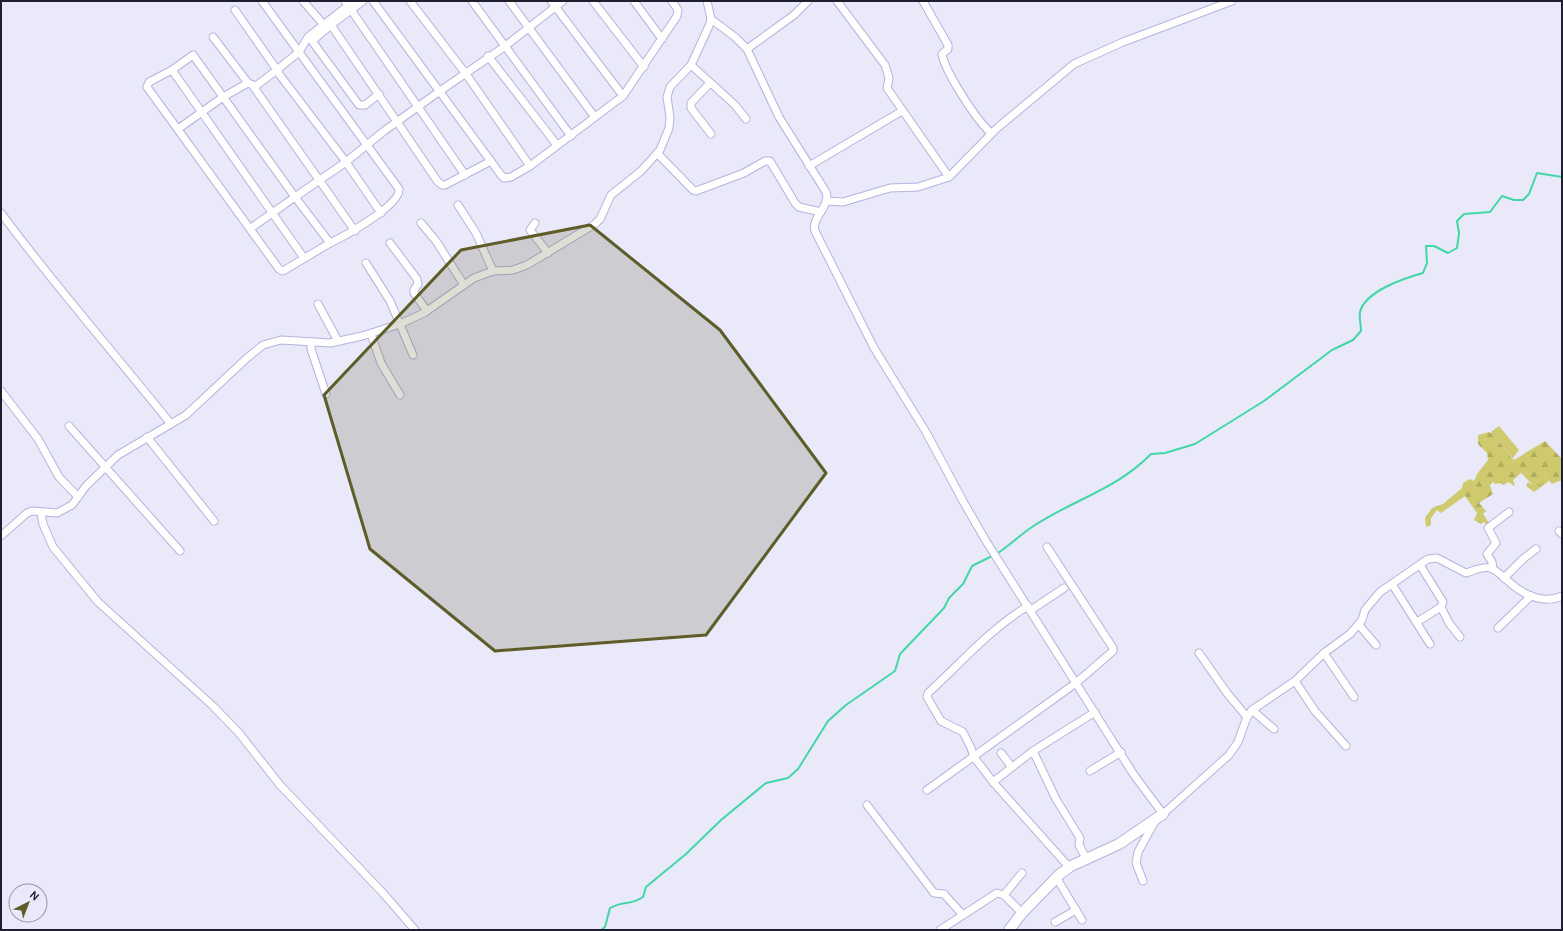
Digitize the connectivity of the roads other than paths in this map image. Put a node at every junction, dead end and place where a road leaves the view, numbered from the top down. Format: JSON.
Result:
{"nodes":[{"id":1,"x":262,"y":1,"type":"edge"},
{"id":2,"x":304,"y":1,"type":"edge"},
{"id":3,"x":363,"y":1,"type":"edge"},
{"id":4,"x":373,"y":1,"type":"edge"},
{"id":5,"x":410,"y":1,"type":"edge"},
{"id":6,"x":417,"y":1,"type":"edge"},
{"id":7,"x":472,"y":1,"type":"edge"},
{"id":8,"x":509,"y":1,"type":"edge"},
{"id":9,"x":562,"y":1,"type":"edge"},
{"id":10,"x":593,"y":1,"type":"edge"},
{"id":11,"x":634,"y":1,"type":"edge"},
{"id":12,"x":672,"y":1,"type":"edge"},
{"id":13,"x":707,"y":1,"type":"edge"},
{"id":14,"x":808,"y":1,"type":"edge"},
{"id":15,"x":837,"y":1,"type":"edge"},
{"id":16,"x":923,"y":1,"type":"edge"},
{"id":17,"x":1232,"y":1,"type":"edge"},
{"id":18,"x":553,"y":4,"type":"edge"},
{"id":19,"x":350,"y":5,"type":"edge"},
{"id":20,"x":235,"y":10,"type":"dead end"},
{"id":21,"x":711,"y":19,"type":"junction"},
{"id":22,"x":327,"y":25,"type":"junction"},
{"id":23,"x":529,"y":27,"type":"junction"},
{"id":24,"x":212,"y":37,"type":"dead end"},
{"id":25,"x":310,"y":39,"type":"junction"},
{"id":26,"x":662,"y":39,"type":"junction"},
{"id":27,"x":504,"y":47,"type":"junction"},
{"id":28,"x":746,"y":49,"type":"junction"},
{"id":29,"x":301,"y":52,"type":"junction"},
{"id":30,"x":488,"y":56,"type":"junction"},
{"id":31,"x":691,"y":65,"type":"junction"},
{"id":32,"x":644,"y":67,"type":"junction"},
{"id":33,"x":172,"y":70,"type":"junction"},
{"id":34,"x":277,"y":70,"type":"junction"},
{"id":35,"x":468,"y":73,"type":"junction"},
{"id":36,"x":710,"y":83,"type":"junction"},
{"id":37,"x":251,"y":85,"type":"junction"},
{"id":38,"x":440,"y":90,"type":"junction"},
{"id":39,"x":379,"y":94,"type":"junction"},
{"id":40,"x":623,"y":96,"type":"junction"},
{"id":41,"x":223,"y":97,"type":"junction"},
{"id":42,"x":419,"y":108,"type":"junction"},
{"id":43,"x":902,"y":111,"type":"junction"},
{"id":44,"x":202,"y":112,"type":"junction"},
{"id":45,"x":594,"y":116,"type":"junction"},
{"id":46,"x":746,"y":119,"type":"dead end"},
{"id":47,"x":397,"y":122,"type":"junction"},
{"id":48,"x":178,"y":129,"type":"junction"},
{"id":49,"x":991,"y":133,"type":"junction"},
{"id":50,"x":712,"y":134,"type":"dead end"},
{"id":51,"x":571,"y":136,"type":"junction"},
{"id":52,"x":368,"y":144,"type":"junction"},
{"id":53,"x":557,"y":145,"type":"junction"},
{"id":54,"x":657,"y":153,"type":"junction"},
{"id":55,"x":491,"y":161,"type":"junction"},
{"id":56,"x":346,"y":162,"type":"junction"},
{"id":57,"x":530,"y":166,"type":"junction"},
{"id":58,"x":809,"y":166,"type":"junction"},
{"id":59,"x":465,"y":174,"type":"junction"},
{"id":60,"x":949,"y":177,"type":"junction"},
{"id":61,"x":320,"y":180,"type":"junction"},
{"id":62,"x":295,"y":197,"type":"junction"},
{"id":63,"x":826,"y":201,"type":"junction"},
{"id":64,"x":458,"y":205,"type":"dead end"},
{"id":65,"x":821,"y":212,"type":"junction"},
{"id":66,"x":381,"y":213,"type":"junction"},
{"id":67,"x":1,"y":214,"type":"edge"},
{"id":68,"x":273,"y":214,"type":"junction"},
{"id":69,"x":421,"y":223,"type":"dead end"},
{"id":70,"x":535,"y":223,"type":"dead end"},
{"id":71,"x":251,"y":228,"type":"junction"},
{"id":72,"x":355,"y":231,"type":"junction"},
{"id":73,"x":330,"y":243,"type":"junction"},
{"id":74,"x":390,"y":243,"type":"dead end"},
{"id":75,"x":548,"y":253,"type":"junction"},
{"id":76,"x":304,"y":258,"type":"junction"},
{"id":77,"x":366,"y":263,"type":"dead end"},
{"id":78,"x":493,"y":271,"type":"junction"},
{"id":79,"x":464,"y":286,"type":"junction"},
{"id":80,"x":318,"y":304,"type":"dead end"},
{"id":81,"x":427,"y":311,"type":"junction"},
{"id":82,"x":402,"y":328,"type":"junction"},
{"id":83,"x":372,"y":338,"type":"junction"},
{"id":84,"x":338,"y":341,"type":"junction"},
{"id":85,"x":311,"y":345,"type":"junction"},
{"id":86,"x":413,"y":355,"type":"dead end"},
{"id":87,"x":1,"y":391,"type":"edge"},
{"id":88,"x":326,"y":394,"type":"dead end"},
{"id":89,"x":400,"y":395,"type":"dead end"},
{"id":90,"x":171,"y":424,"type":"junction"},
{"id":91,"x":69,"y":426,"type":"dead end"},
{"id":92,"x":147,"y":437,"type":"junction"},
{"id":93,"x":104,"y":467,"type":"junction"},
{"id":94,"x":78,"y":497,"type":"junction"},
{"id":95,"x":1508,"y":512,"type":"dead end"},
{"id":96,"x":42,"y":518,"type":"junction"},
{"id":97,"x":214,"y":521,"type":"dead end"},
{"id":98,"x":1,"y":536,"type":"edge"},
{"id":99,"x":1047,"y":547,"type":"dead end"},
{"id":100,"x":1536,"y":549,"type":"dead end"},
{"id":101,"x":180,"y":551,"type":"dead end"},
{"id":102,"x":1420,"y":565,"type":"junction"},
{"id":103,"x":1492,"y":566,"type":"junction"},
{"id":104,"x":1504,"y":578,"type":"junction"},
{"id":105,"x":1392,"y":584,"type":"junction"},
{"id":106,"x":1064,"y":588,"type":"dead end"},
{"id":107,"x":1531,"y":596,"type":"junction"},
{"id":108,"x":1562,"y":596,"type":"edge"},
{"id":109,"x":1440,"y":607,"type":"junction"},
{"id":110,"x":1029,"y":608,"type":"junction"},
{"id":111,"x":1416,"y":622,"type":"junction"},
{"id":112,"x":1359,"y":625,"type":"junction"},
{"id":113,"x":1498,"y":628,"type":"dead end"},
{"id":114,"x":1460,"y":637,"type":"dead end"},
{"id":115,"x":1430,"y":644,"type":"dead end"},
{"id":116,"x":1376,"y":645,"type":"dead end"},
{"id":117,"x":1199,"y":653,"type":"dead end"},
{"id":118,"x":1324,"y":653,"type":"junction"},
{"id":119,"x":1295,"y":681,"type":"junction"},
{"id":120,"x":1076,"y":683,"type":"junction"},
{"id":121,"x":1354,"y":697,"type":"dead end"},
{"id":122,"x":1254,"y":711,"type":"junction"},
{"id":123,"x":1095,"y":712,"type":"junction"},
{"id":124,"x":1247,"y":717,"type":"junction"},
{"id":125,"x":1274,"y":729,"type":"dead end"},
{"id":126,"x":1346,"y":746,"type":"dead end"},
{"id":127,"x":1033,"y":751,"type":"junction"},
{"id":128,"x":1121,"y":752,"type":"junction"},
{"id":129,"x":1001,"y":753,"type":"dead end"},
{"id":130,"x":974,"y":757,"type":"junction"},
{"id":131,"x":1011,"y":766,"type":"junction"},
{"id":132,"x":1090,"y":771,"type":"dead end"},
{"id":133,"x":993,"y":782,"type":"junction"},
{"id":134,"x":927,"y":790,"type":"dead end"},
{"id":135,"x":867,"y":805,"type":"dead end"},
{"id":136,"x":1159,"y":817,"type":"junction"},
{"id":137,"x":1087,"y":860,"type":"junction"},
{"id":138,"x":1069,"y":868,"type":"junction"},
{"id":139,"x":1022,"y":873,"type":"dead end"},
{"id":140,"x":1056,"y":877,"type":"junction"},
{"id":141,"x":1142,"y":881,"type":"dead end"},
{"id":142,"x":1004,"y":895,"type":"junction"},
{"id":143,"x":1076,"y":910,"type":"junction"},
{"id":144,"x":1022,"y":913,"type":"junction"},
{"id":145,"x":962,"y":914,"type":"junction"},
{"id":146,"x":1082,"y":920,"type":"dead end"},
{"id":147,"x":1055,"y":922,"type":"dead end"},
{"id":148,"x":415,"y":930,"type":"edge"},
{"id":149,"x":940,"y":930,"type":"edge"},
{"id":150,"x":1009,"y":930,"type":"edge"}],
"edges":[{"from":1,"to":29,"type":"street"},
{"from":2,"to":22,"type":"street"},
{"from":3,"to":19,"type":"street"},
{"from":4,"to":38,"type":"street"},
{"from":5,"to":35,"type":"street"},
{"from":6,"to":35,"type":"street"},
{"from":7,"to":27,"type":"street"},
{"from":8,"to":23,"type":"street"},
{"from":9,"to":18,"type":"street"},
{"from":10,"to":32,"type":"street"},
{"from":11,"to":26,"type":"street"},
{"from":12,"to":26,"type":"street"},
{"from":13,"to":21,"type":"street"},
{"from":14,"to":28,"type":"street"},
{"from":15,"to":43,"type":"street"},
{"from":16,"to":49,"type":"street"},
{"from":17,"to":49,"type":"street"},
{"from":18,"to":23,"type":"street"},
{"from":18,"to":40,"type":"street"},
{"from":19,"to":22,"type":"street"},
{"from":19,"to":42,"type":"street"},
{"from":20,"to":34,"type":"street"},
{"from":21,"to":28,"type":"street"},
{"from":21,"to":31,"type":"street"},
{"from":22,"to":25,"type":"street"},
{"from":22,"to":39,"type":"street"},
{"from":23,"to":27,"type":"street"},
{"from":23,"to":45,"type":"street"},
{"from":24,"to":37,"type":"street"},
{"from":25,"to":29,"type":"street"},
{"from":25,"to":39,"type":"street"},
{"from":26,"to":32,"type":"street"},
{"from":27,"to":30,"type":"street"},
{"from":27,"to":51,"type":"street"},
{"from":28,"to":58,"type":"street"},
{"from":29,"to":34,"type":"street"},
{"from":29,"to":52,"type":"street"},
{"from":30,"to":35,"type":"street"},
{"from":30,"to":53,"type":"street"},
{"from":31,"to":36,"type":"street"},
{"from":31,"to":54,"type":"street"},
{"from":32,"to":40,"type":"street"},
{"from":33,"to":41,"type":"street"},
{"from":33,"to":44,"type":"street"},
{"from":33,"to":48,"type":"street"},
{"from":34,"to":37,"type":"street"},
{"from":34,"to":56,"type":"street"},
{"from":35,"to":38,"type":"street"},
{"from":35,"to":57,"type":"street"},
{"from":36,"to":46,"type":"street"},
{"from":36,"to":50,"type":"street"},
{"from":37,"to":41,"type":"street"},
{"from":37,"to":61,"type":"street"},
{"from":38,"to":42,"type":"street"},
{"from":38,"to":55,"type":"street"},
{"from":39,"to":47,"type":"street"},
{"from":40,"to":45,"type":"street"},
{"from":41,"to":44,"type":"street"},
{"from":41,"to":62,"type":"street"},
{"from":42,"to":47,"type":"street"},
{"from":42,"to":59,"type":"street"},
{"from":43,"to":58,"type":"street"},
{"from":43,"to":60,"type":"street"},
{"from":44,"to":48,"type":"street"},
{"from":44,"to":68,"type":"street"},
{"from":45,"to":51,"type":"street"},
{"from":47,"to":52,"type":"street"},
{"from":47,"to":59,"type":"street"},
{"from":48,"to":71,"type":"street"},
{"from":49,"to":60,"type":"street"},
{"from":51,"to":53,"type":"street"},
{"from":52,"to":56,"type":"street"},
{"from":52,"to":66,"type":"street"},
{"from":53,"to":57,"type":"street"},
{"from":54,"to":65,"type":"street"},
{"from":54,"to":75,"type":"street"},
{"from":55,"to":57,"type":"street"},
{"from":55,"to":59,"type":"street"},
{"from":56,"to":61,"type":"street"},
{"from":56,"to":66,"type":"street"},
{"from":58,"to":63,"type":"street"},
{"from":60,"to":63,"type":"street"},
{"from":61,"to":62,"type":"street"},
{"from":61,"to":72,"type":"street"},
{"from":62,"to":68,"type":"street"},
{"from":62,"to":73,"type":"street"},
{"from":63,"to":65,"type":"street"},
{"from":64,"to":78,"type":"street"},
{"from":65,"to":110,"type":"street"},
{"from":66,"to":72,"type":"street"},
{"from":67,"to":90,"type":"street"},
{"from":68,"to":71,"type":"street"},
{"from":68,"to":76,"type":"street"},
{"from":69,"to":79,"type":"street"},
{"from":70,"to":75,"type":"street"},
{"from":71,"to":76,"type":"street"},
{"from":72,"to":73,"type":"street"},
{"from":73,"to":76,"type":"street"},
{"from":74,"to":81,"type":"street"},
{"from":75,"to":78,"type":"street"},
{"from":77,"to":82,"type":"street"},
{"from":78,"to":79,"type":"street"},
{"from":79,"to":81,"type":"street"},
{"from":80,"to":84,"type":"street"},
{"from":81,"to":82,"type":"street"},
{"from":82,"to":83,"type":"street"},
{"from":82,"to":86,"type":"street"},
{"from":83,"to":84,"type":"street"},
{"from":83,"to":89,"type":"street"},
{"from":84,"to":85,"type":"street"},
{"from":85,"to":88,"type":"street"},
{"from":85,"to":90,"type":"street"},
{"from":87,"to":94,"type":"street"},
{"from":90,"to":92,"type":"street"},
{"from":91,"to":93,"type":"street"},
{"from":92,"to":93,"type":"street"},
{"from":92,"to":97,"type":"street"},
{"from":93,"to":94,"type":"street"},
{"from":93,"to":101,"type":"street"},
{"from":94,"to":96,"type":"street"},
{"from":95,"to":103,"type":"street"},
{"from":96,"to":98,"type":"street"},
{"from":96,"to":148,"type":"street"},
{"from":99,"to":120,"type":"street"},
{"from":100,"to":104,"type":"street"},
{"from":102,"to":103,"type":"street"},
{"from":102,"to":105,"type":"street"},
{"from":102,"to":109,"type":"street"},
{"from":103,"to":104,"type":"street"},
{"from":104,"to":107,"type":"street"},
{"from":105,"to":111,"type":"street"},
{"from":105,"to":112,"type":"street"},
{"from":106,"to":110,"type":"street"},
{"from":107,"to":108,"type":"street"},
{"from":107,"to":113,"type":"street"},
{"from":109,"to":111,"type":"street"},
{"from":109,"to":114,"type":"street"},
{"from":110,"to":120,"type":"street"},
{"from":110,"to":130,"type":"street"},
{"from":111,"to":115,"type":"street"},
{"from":112,"to":116,"type":"street"},
{"from":112,"to":118,"type":"street"},
{"from":117,"to":124,"type":"street"},
{"from":118,"to":119,"type":"street"},
{"from":118,"to":121,"type":"street"},
{"from":119,"to":122,"type":"street"},
{"from":119,"to":126,"type":"street"},
{"from":120,"to":123,"type":"street"},
{"from":120,"to":130,"type":"street"},
{"from":122,"to":124,"type":"street"},
{"from":122,"to":125,"type":"street"},
{"from":123,"to":127,"type":"street"},
{"from":123,"to":128,"type":"street"},
{"from":124,"to":136,"type":"street"},
{"from":127,"to":131,"type":"street"},
{"from":127,"to":137,"type":"street"},
{"from":128,"to":132,"type":"street"},
{"from":128,"to":136,"type":"street"},
{"from":129,"to":131,"type":"street"},
{"from":130,"to":133,"type":"street"},
{"from":130,"to":134,"type":"street"},
{"from":131,"to":133,"type":"street"},
{"from":133,"to":138,"type":"street"},
{"from":135,"to":145,"type":"street"},
{"from":136,"to":137,"type":"street"},
{"from":136,"to":141,"type":"street"},
{"from":137,"to":138,"type":"street"},
{"from":138,"to":140,"type":"street"},
{"from":139,"to":142,"type":"street"},
{"from":140,"to":143,"type":"street"},
{"from":140,"to":144,"type":"street"},
{"from":142,"to":144,"type":"street"},
{"from":142,"to":145,"type":"street"},
{"from":143,"to":146,"type":"street"},
{"from":143,"to":147,"type":"street"},
{"from":144,"to":150,"type":"street"},
{"from":145,"to":149,"type":"street"}]}
